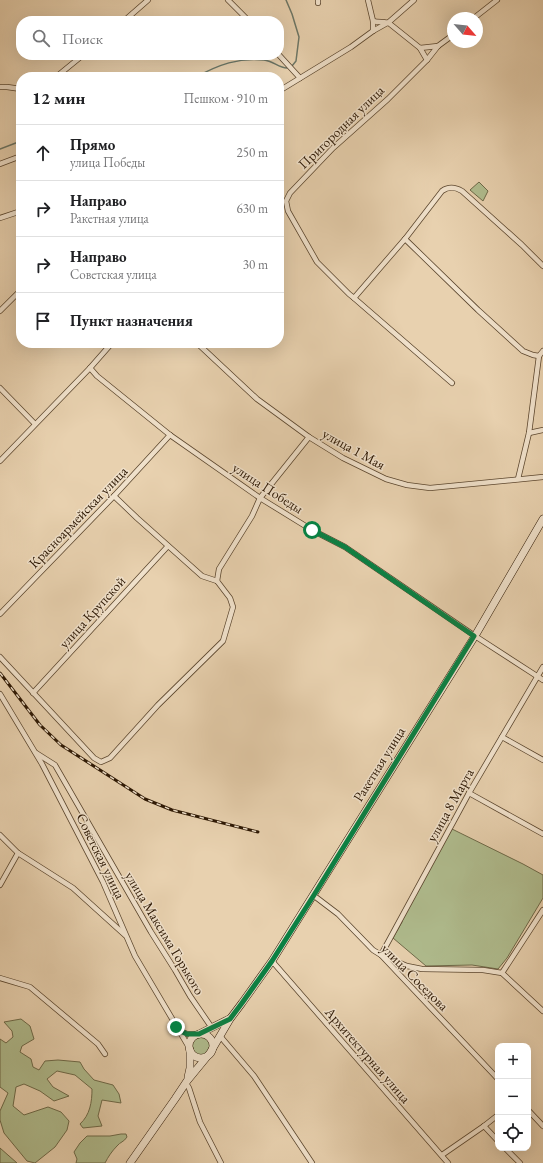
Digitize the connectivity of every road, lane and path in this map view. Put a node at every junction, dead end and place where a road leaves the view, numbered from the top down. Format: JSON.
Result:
{"nodes":[{"id":1,"x":148,"y":0,"type":"edge"},
{"id":2,"x":228,"y":0,"type":"edge"},
{"id":3,"x":368,"y":0,"type":"edge"},
{"id":4,"x":414,"y":0,"type":"edge"},
{"id":5,"x":497,"y":0,"type":"edge"},
{"id":6,"x":482,"y":12,"type":"edge"},
{"id":7,"x":130,"y":16,"type":"edge"},
{"id":8,"x":244,"y":16,"type":"edge"},
{"id":9,"x":373,"y":21,"type":"junction"},
{"id":10,"x":389,"y":22,"type":"junction"},
{"id":11,"x":373,"y":31,"type":"junction"},
{"id":12,"x":447,"y":39,"type":"edge"},
{"id":13,"x":438,"y":46,"type":"junction"},
{"id":14,"x":420,"y":48,"type":"junction"},
{"id":15,"x":77,"y":60,"type":"edge"},
{"id":16,"x":284,"y":60,"type":"edge"},
{"id":17,"x":427,"y":60,"type":"junction"},
{"id":18,"x":62,"y":72,"type":"edge"},
{"id":19,"x":300,"y":78,"type":"junction"},
{"id":20,"x":0,"y":87,"type":"edge"},
{"id":21,"x":16,"y":88,"type":"edge"},
{"id":22,"x":284,"y":88,"type":"edge"},
{"id":23,"x":16,"y":158,"type":"edge"},
{"id":24,"x":0,"y":164,"type":"edge"},
{"id":25,"x":16,"y":213,"type":"edge"},
{"id":26,"x":0,"y":218,"type":"edge"},
{"id":27,"x":405,"y":239,"type":"junction"},
{"id":28,"x":543,"y":266,"type":"edge"},
{"id":29,"x":16,"y":295,"type":"edge"},
{"id":30,"x":354,"y":298,"type":"junction"},
{"id":31,"x":0,"y":311,"type":"edge"},
{"id":32,"x":108,"y":348,"type":"edge"},
{"id":33,"x":202,"y":348,"type":"edge"},
{"id":34,"x":543,"y":351,"type":"edge"},
{"id":35,"x":539,"y":356,"type":"junction"},
{"id":36,"x":90,"y":368,"type":"junction"},
{"id":37,"x":452,"y":383,"type":"dead end"},
{"id":38,"x":0,"y":388,"type":"edge"},
{"id":39,"x":35,"y":424,"type":"junction"},
{"id":40,"x":543,"y":430,"type":"edge"},
{"id":41,"x":529,"y":433,"type":"junction"},
{"id":42,"x":170,"y":435,"type":"junction"},
{"id":43,"x":309,"y":437,"type":"junction"},
{"id":44,"x":0,"y":461,"type":"edge"},
{"id":45,"x":543,"y":476,"type":"edge"},
{"id":46,"x":518,"y":479,"type":"junction"},
{"id":47,"x":114,"y":496,"type":"junction"},
{"id":48,"x":260,"y":498,"type":"junction"},
{"id":49,"x":543,"y":519,"type":"edge"},
{"id":50,"x":168,"y":546,"type":"junction"},
{"id":51,"x":217,"y":581,"type":"junction"},
{"id":52,"x":0,"y":614,"type":"edge"},
{"id":53,"x":474,"y":636,"type":"junction"},
{"id":54,"x":0,"y":657,"type":"edge"},
{"id":55,"x":543,"y":667,"type":"edge"},
{"id":56,"x":537,"y":677,"type":"junction"},
{"id":57,"x":543,"y":680,"type":"edge"},
{"id":58,"x":33,"y":693,"type":"junction"},
{"id":59,"x":0,"y":694,"type":"edge"},
{"id":60,"x":502,"y":737,"type":"junction"},
{"id":61,"x":35,"y":752,"type":"junction"},
{"id":62,"x":543,"y":760,"type":"edge"},
{"id":63,"x":469,"y":793,"type":"junction"},
{"id":64,"x":543,"y":834,"type":"edge"},
{"id":65,"x":0,"y":836,"type":"edge"},
{"id":66,"x":18,"y":853,"type":"junction"},
{"id":67,"x":0,"y":885,"type":"edge"},
{"id":68,"x":314,"y":895,"type":"junction"},
{"id":69,"x":543,"y":910,"type":"edge"},
{"id":70,"x":126,"y":936,"type":"junction"},
{"id":71,"x":381,"y":955,"type":"junction"},
{"id":72,"x":272,"y":961,"type":"junction"},
{"id":73,"x":502,"y":973,"type":"junction"},
{"id":74,"x":0,"y":978,"type":"edge"},
{"id":75,"x":543,"y":1011,"type":"edge"},
{"id":76,"x":230,"y":1019,"type":"junction"},
{"id":77,"x":212,"y":1028,"type":"junction"},
{"id":78,"x":178,"y":1030,"type":"junction"},
{"id":79,"x":199,"y":1034,"type":"junction"},
{"id":80,"x":220,"y":1036,"type":"junction"},
{"id":81,"x":190,"y":1049,"type":"junction"},
{"id":82,"x":210,"y":1053,"type":"junction"},
{"id":83,"x":105,"y":1054,"type":"dead end"},
{"id":84,"x":495,"y":1076,"type":"edge"},
{"id":85,"x":186,"y":1082,"type":"junction"},
{"id":86,"x":531,"y":1113,"type":"edge"},
{"id":87,"x":495,"y":1117,"type":"edge"},
{"id":88,"x":484,"y":1126,"type":"junction"},
{"id":89,"x":543,"y":1126,"type":"edge"},
{"id":90,"x":495,"y":1138,"type":"edge"},
{"id":91,"x":508,"y":1151,"type":"edge"},
{"id":92,"x":442,"y":1155,"type":"junction"},
{"id":93,"x":130,"y":1163,"type":"edge"},
{"id":94,"x":221,"y":1163,"type":"edge"},
{"id":95,"x":312,"y":1163,"type":"edge"},
{"id":96,"x":448,"y":1163,"type":"edge"},
{"id":97,"x":520,"y":1163,"type":"edge"}],
"edges":[{"from":1,"to":7,"type":"street"},
{"from":2,"to":8,"type":"street"},
{"from":3,"to":9,"type":"street"},
{"from":4,"to":10,"type":"street"},
{"from":5,"to":6,"type":"street"},
{"from":9,"to":10,"type":"street"},
{"from":9,"to":11,"type":"street"},
{"from":10,"to":11,"type":"street"},
{"from":10,"to":14,"type":"street"},
{"from":11,"to":19,"type":"street"},
{"from":12,"to":13,"type":"street"},
{"from":13,"to":14,"type":"street"},
{"from":13,"to":17,"type":"street","name":"Пригородная улица"},
{"from":14,"to":17,"type":"street"},
{"from":15,"to":18,"type":"street"},
{"from":16,"to":19,"type":"street"},
{"from":17,"to":30,"type":"street","name":"Пригородная улица"},
{"from":19,"to":22,"type":"street"},
{"from":20,"to":21,"type":"street"},
{"from":23,"to":24,"type":"street"},
{"from":25,"to":26,"type":"street"},
{"from":27,"to":28,"type":"street"},
{"from":27,"to":30,"type":"street"},
{"from":27,"to":35,"type":"street"},
{"from":29,"to":31,"type":"street"},
{"from":30,"to":37,"type":"street","name":"Пригородная улица"},
{"from":32,"to":36,"type":"street"},
{"from":33,"to":43,"type":"street","name":"улица 1 Мая"},
{"from":34,"to":35,"type":"street"},
{"from":35,"to":41,"type":"street"},
{"from":36,"to":39,"type":"street"},
{"from":36,"to":42,"type":"street","name":"улица Победы"},
{"from":38,"to":39,"type":"street"},
{"from":39,"to":44,"type":"street"},
{"from":40,"to":41,"type":"street"},
{"from":41,"to":46,"type":"street"},
{"from":42,"to":47,"type":"street","name":"Красноармейская улица"},
{"from":42,"to":48,"type":"street","name":"улица Победы"},
{"from":43,"to":46,"type":"street","name":"улица 1 Мая"},
{"from":43,"to":48,"type":"street"},
{"from":45,"to":46,"type":"street","name":"улица 1 Мая"},
{"from":47,"to":50,"type":"street"},
{"from":47,"to":52,"type":"street","name":"Красноармейская улица"},
{"from":48,"to":51,"type":"street"},
{"from":48,"to":53,"type":"street","name":"улица Победы"},
{"from":49,"to":53,"type":"main road","name":"Ракетная улица"},
{"from":50,"to":51,"type":"street"},
{"from":50,"to":58,"type":"street","name":"улица Крупской"},
{"from":51,"to":58,"type":"street"},
{"from":53,"to":56,"type":"street","name":"улица Победы"},
{"from":53,"to":68,"type":"main road","name":"Ракетная улица"},
{"from":54,"to":58,"type":"street"},
{"from":55,"to":56,"type":"street","name":"улица 8 Марта"},
{"from":56,"to":57,"type":"street","name":"улица Победы"},
{"from":56,"to":60,"type":"street","name":"улица 8 Марта"},
{"from":59,"to":61,"type":"street","name":"Советская улица"},
{"from":60,"to":62,"type":"street"},
{"from":60,"to":63,"type":"street","name":"улица 8 Марта"},
{"from":61,"to":70,"type":"street","name":"Советская улица"},
{"from":61,"to":77,"type":"street","name":"улица Максима Горького"},
{"from":63,"to":64,"type":"street"},
{"from":63,"to":71,"type":"street","name":"улица 8 Марта"},
{"from":65,"to":66,"type":"street"},
{"from":66,"to":67,"type":"street"},
{"from":66,"to":70,"type":"street"},
{"from":68,"to":71,"type":"street","name":"улица Соседова"},
{"from":68,"to":72,"type":"main road","name":"Ракетная улица"},
{"from":69,"to":73,"type":"street"},
{"from":70,"to":78,"type":"street","name":"Советская улица"},
{"from":71,"to":73,"type":"street"},
{"from":71,"to":84,"type":"street","name":"улица Соседова"},
{"from":72,"to":76,"type":"main road","name":"Ракетная улица"},
{"from":72,"to":92,"type":"street","name":"Архитектурная улица"},
{"from":73,"to":75,"type":"street"},
{"from":74,"to":83,"type":"street"},
{"from":76,"to":77,"type":"main road","name":"Ракетная улица"},
{"from":76,"to":80,"type":"main road","name":"Ракетная улица"},
{"from":77,"to":79,"type":"main road","name":"Ракетная улица"},
{"from":78,"to":79,"type":"street"},
{"from":78,"to":81,"type":"street","name":"Советская улица"},
{"from":79,"to":81,"type":"main road"},
{"from":79,"to":82,"type":"main road"},
{"from":80,"to":82,"type":"main road","name":"Ракетная улица"},
{"from":80,"to":95,"type":"street"},
{"from":81,"to":82,"type":"main road"},
{"from":81,"to":85,"type":"main road"},
{"from":82,"to":85,"type":"main road","name":"Ракетная улица"},
{"from":85,"to":93,"type":"main road","name":"Ракетная улица"},
{"from":85,"to":94,"type":"street"},
{"from":86,"to":89,"type":"street"},
{"from":87,"to":88,"type":"street"},
{"from":88,"to":90,"type":"street"},
{"from":88,"to":92,"type":"street"},
{"from":91,"to":97,"type":"street"},
{"from":92,"to":96,"type":"street","name":"Архитектурная улица"}]}
